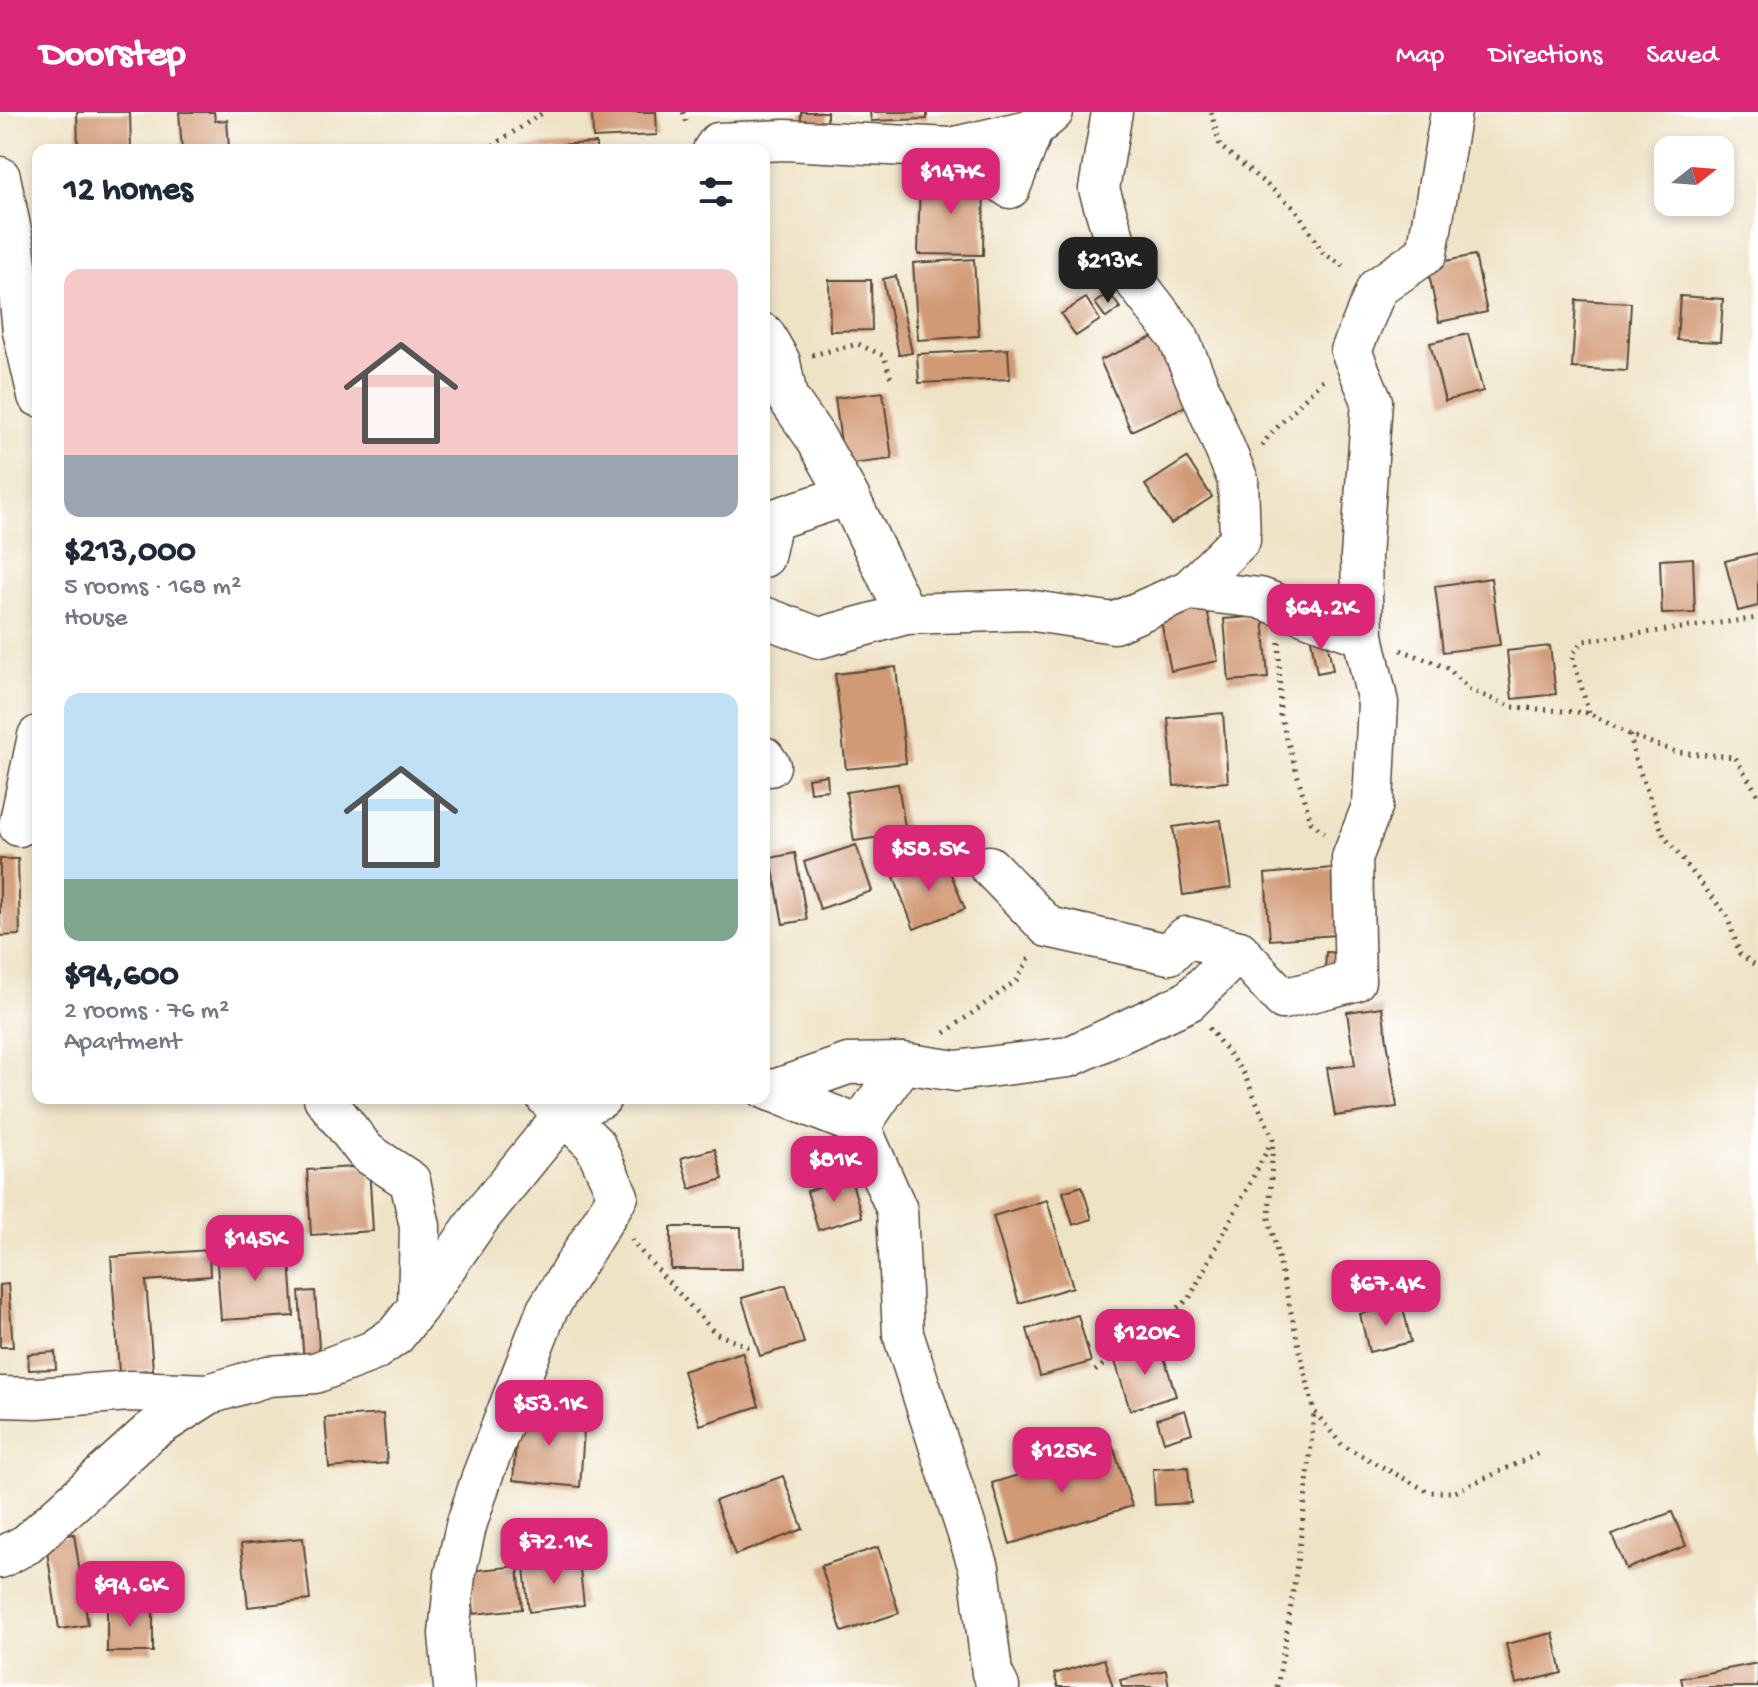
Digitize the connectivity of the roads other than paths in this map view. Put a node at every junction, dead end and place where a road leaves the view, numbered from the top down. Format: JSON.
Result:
{"nodes":[{"id":1,"x":1112,"y":112,"type":"edge"},
{"id":2,"x":1451,"y":112,"type":"edge"},
{"id":3,"x":1043,"y":120,"type":"edge"},
{"id":4,"x":717,"y":144,"type":"edge"},
{"id":5,"x":951,"y":148,"type":"junction"},
{"id":6,"x":0,"y":177,"type":"edge"},
{"id":7,"x":772,"y":348,"type":"edge"},
{"id":8,"x":32,"y":370,"type":"edge"},
{"id":9,"x":848,"y":495,"type":"junction"},
{"id":10,"x":770,"y":529,"type":"edge"},
{"id":11,"x":1189,"y":590,"type":"junction"},
{"id":12,"x":906,"y":614,"type":"junction"},
{"id":13,"x":770,"y":619,"type":"edge"},
{"id":14,"x":1363,"y":636,"type":"junction"},
{"id":15,"x":32,"y":764,"type":"edge"},
{"id":16,"x":19,"y":826,"type":"dead end"},
{"id":17,"x":989,"y":866,"type":"dead end"},
{"id":18,"x":1239,"y":951,"type":"junction"},
{"id":19,"x":1169,"y":954,"type":"junction"},
{"id":20,"x":1189,"y":1001,"type":"junction"},
{"id":21,"x":903,"y":1063,"type":"junction"},
{"id":22,"x":770,"y":1089,"type":"edge"},
{"id":23,"x":770,"y":1091,"type":"edge"},
{"id":24,"x":329,"y":1104,"type":"edge"},
{"id":25,"x":556,"y":1106,"type":"edge"},
{"id":26,"x":860,"y":1126,"type":"junction"},
{"id":27,"x":418,"y":1307,"type":"junction"},
{"id":28,"x":209,"y":1394,"type":"junction"},
{"id":29,"x":0,"y":1397,"type":"edge"},
{"id":30,"x":0,"y":1558,"type":"edge"},
{"id":31,"x":454,"y":1687,"type":"edge"},
{"id":32,"x":999,"y":1687,"type":"edge"}],
"edges":[{"from":1,"to":11,"type":"street"},
{"from":2,"to":14,"type":"street"},
{"from":3,"to":5,"type":"street"},
{"from":3,"to":5,"type":"street"},
{"from":4,"to":5,"type":"street"},
{"from":6,"to":8,"type":"street"},
{"from":7,"to":9,"type":"street"},
{"from":9,"to":10,"type":"street"},
{"from":9,"to":12,"type":"street"},
{"from":11,"to":12,"type":"street"},
{"from":11,"to":14,"type":"street"},
{"from":12,"to":13,"type":"street"},
{"from":14,"to":18,"type":"street"},
{"from":15,"to":16,"type":"street"},
{"from":17,"to":19,"type":"street"},
{"from":18,"to":19,"type":"street"},
{"from":18,"to":20,"type":"street"},
{"from":19,"to":20,"type":"street"},
{"from":20,"to":21,"type":"street"},
{"from":21,"to":22,"type":"street"},
{"from":21,"to":26,"type":"street"},
{"from":23,"to":26,"type":"street"},
{"from":24,"to":27,"type":"street"},
{"from":25,"to":27,"type":"street"},
{"from":25,"to":31,"type":"street"},
{"from":26,"to":32,"type":"street"},
{"from":27,"to":28,"type":"street"},
{"from":28,"to":29,"type":"street"},
{"from":28,"to":30,"type":"street"}]}
